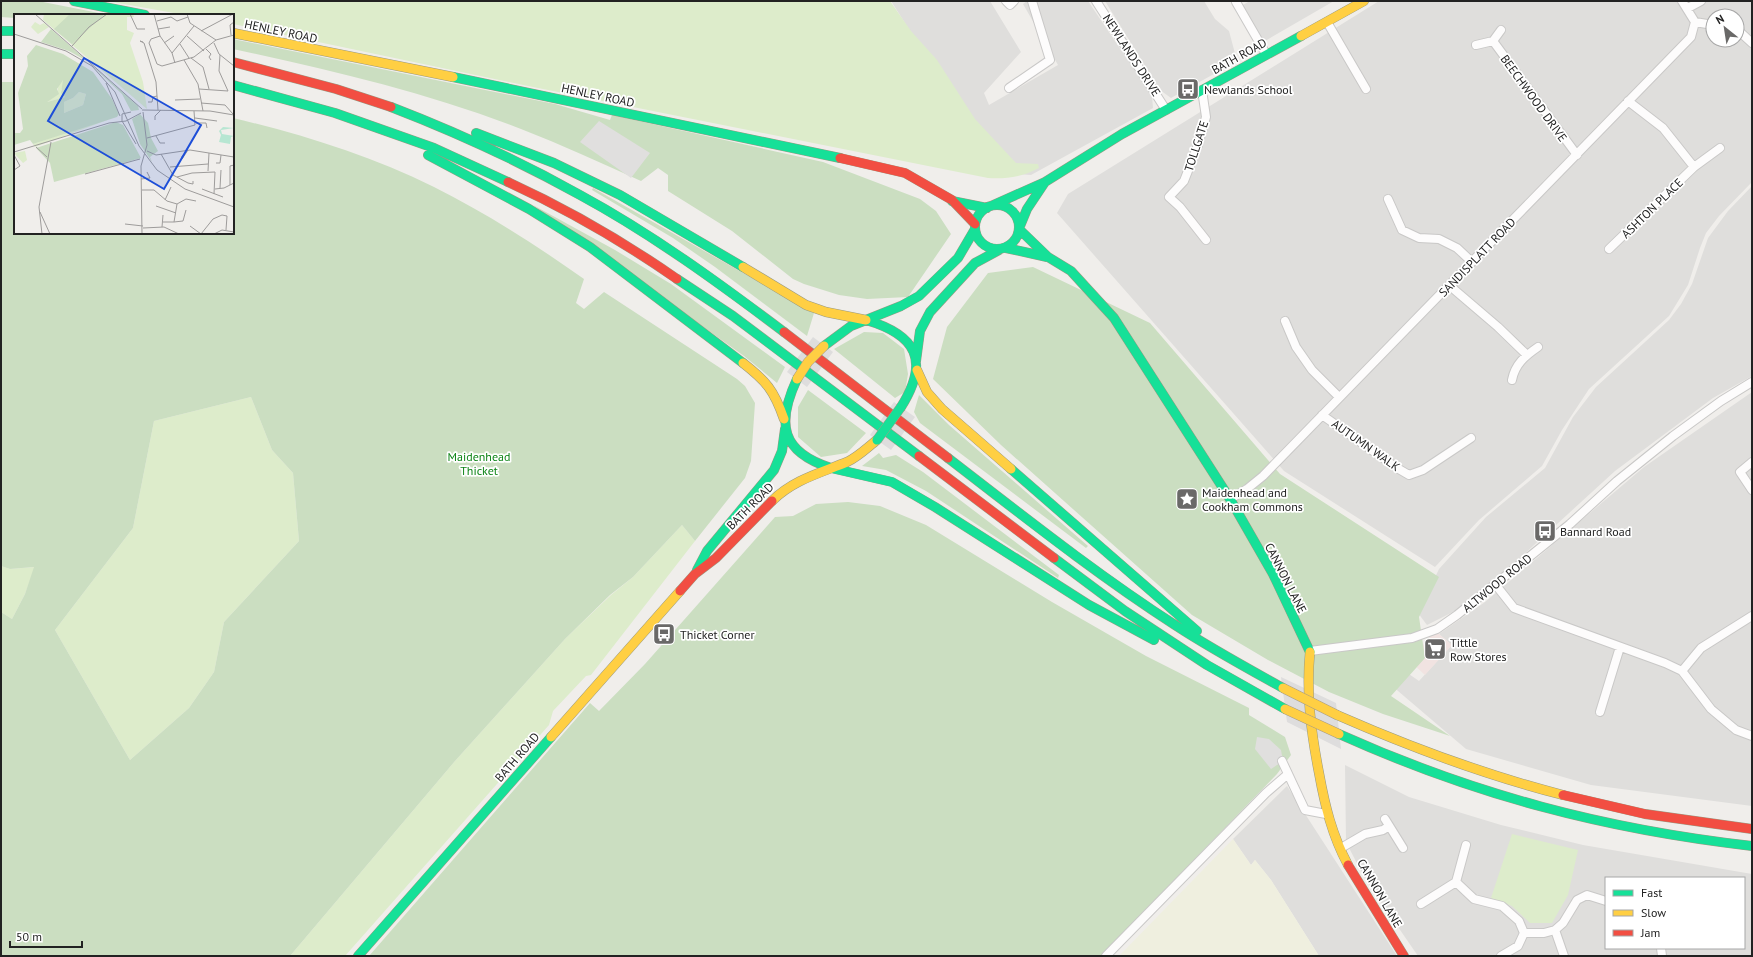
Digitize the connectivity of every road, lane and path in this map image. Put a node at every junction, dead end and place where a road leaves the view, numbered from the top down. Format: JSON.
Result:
{"nodes":[{"id":1,"x":74,"y":1,"type":"edge"},
{"id":2,"x":1006,"y":1,"type":"edge"},
{"id":3,"x":1014,"y":1,"type":"edge"},
{"id":4,"x":1032,"y":1,"type":"edge"},
{"id":5,"x":1096,"y":1,"type":"edge"},
{"id":6,"x":1364,"y":1,"type":"edge"},
{"id":7,"x":1682,"y":1,"type":"edge"},
{"id":8,"x":1701,"y":1,"type":"edge"},
{"id":9,"x":1236,"y":2,"type":"dead end"},
{"id":10,"x":1688,"y":8,"type":"junction"},
{"id":11,"x":140,"y":14,"type":"edge"},
{"id":12,"x":1327,"y":22,"type":"junction"},
{"id":13,"x":1695,"y":22,"type":"junction"},
{"id":14,"x":1705,"y":24,"type":"edge"},
{"id":15,"x":1501,"y":30,"type":"dead end"},
{"id":16,"x":1,"y":31,"type":"edge"},
{"id":17,"x":14,"y":31,"type":"edge"},
{"id":18,"x":234,"y":33,"type":"edge"},
{"id":19,"x":1493,"y":41,"type":"junction"},
{"id":20,"x":1476,"y":46,"type":"dead end"},
{"id":21,"x":1,"y":54,"type":"edge"},
{"id":22,"x":14,"y":54,"type":"edge"},
{"id":23,"x":1266,"y":54,"type":"junction"},
{"id":24,"x":234,"y":62,"type":"edge"},
{"id":25,"x":234,"y":85,"type":"edge"},
{"id":26,"x":1009,"y":88,"type":"dead end"},
{"id":27,"x":1366,"y":89,"type":"dead end"},
{"id":28,"x":1202,"y":90,"type":"junction"},
{"id":29,"x":1628,"y":101,"type":"junction"},
{"id":30,"x":1166,"y":110,"type":"junction"},
{"id":31,"x":413,"y":117,"type":"junction"},
{"id":32,"x":372,"y":125,"type":"junction"},
{"id":33,"x":1720,"y":148,"type":"dead end"},
{"id":34,"x":1576,"y":155,"type":"junction"},
{"id":35,"x":1694,"y":167,"type":"junction"},
{"id":36,"x":1045,"y":182,"type":"junction"},
{"id":37,"x":1388,"y":198,"type":"dead end"},
{"id":38,"x":952,"y":200,"type":"junction"},
{"id":39,"x":989,"y":207,"type":"junction"},
{"id":40,"x":975,"y":227,"type":"junction"},
{"id":41,"x":1020,"y":228,"type":"junction"},
{"id":42,"x":1206,"y":240,"type":"dead end"},
{"id":43,"x":1003,"y":249,"type":"junction"},
{"id":44,"x":1609,"y":249,"type":"dead end"},
{"id":45,"x":1048,"y":257,"type":"junction"},
{"id":46,"x":1472,"y":262,"type":"junction"},
{"id":47,"x":1450,"y":286,"type":"junction"},
{"id":48,"x":866,"y":320,"type":"junction"},
{"id":49,"x":1285,"y":321,"type":"dead end"},
{"id":50,"x":1538,"y":347,"type":"dead end"},
{"id":51,"x":1527,"y":355,"type":"junction"},
{"id":52,"x":917,"y":365,"type":"junction"},
{"id":53,"x":1512,"y":380,"type":"dead end"},
{"id":54,"x":1752,"y":382,"type":"edge"},
{"id":55,"x":1339,"y":397,"type":"junction"},
{"id":56,"x":1322,"y":415,"type":"junction"},
{"id":57,"x":784,"y":419,"type":"junction"},
{"id":58,"x":785,"y":429,"type":"junction"},
{"id":59,"x":1471,"y":438,"type":"dead end"},
{"id":60,"x":1752,"y":462,"type":"edge"},
{"id":61,"x":831,"y":468,"type":"junction"},
{"id":62,"x":1752,"y":490,"type":"edge"},
{"id":63,"x":1230,"y":499,"type":"junction"},
{"id":64,"x":695,"y":574,"type":"junction"},
{"id":65,"x":1495,"y":584,"type":"junction"},
{"id":66,"x":1752,"y":616,"type":"edge"},
{"id":67,"x":1620,"y":647,"type":"junction"},
{"id":68,"x":1310,"y":651,"type":"junction"},
{"id":69,"x":1221,"y":653,"type":"junction"},
{"id":70,"x":1207,"y":665,"type":"junction"},
{"id":71,"x":1682,"y":671,"type":"junction"},
{"id":72,"x":1600,"y":712,"type":"dead end"},
{"id":73,"x":1752,"y":736,"type":"edge"},
{"id":74,"x":1282,"y":762,"type":"dead end"},
{"id":75,"x":1288,"y":774,"type":"junction"},
{"id":76,"x":1326,"y":814,"type":"junction"},
{"id":77,"x":1752,"y":829,"type":"edge"},
{"id":78,"x":1466,"y":845,"type":"dead end"},
{"id":79,"x":1752,"y":846,"type":"edge"},
{"id":80,"x":1341,"y":848,"type":"junction"},
{"id":81,"x":1403,"y":848,"type":"dead end"},
{"id":82,"x":1456,"y":882,"type":"junction"},
{"id":83,"x":1605,"y":901,"type":"edge"},
{"id":84,"x":1421,"y":904,"type":"dead end"},
{"id":85,"x":1555,"y":930,"type":"junction"},
{"id":86,"x":1524,"y":933,"type":"junction"},
{"id":87,"x":358,"y":956,"type":"edge"},
{"id":88,"x":1106,"y":956,"type":"edge"},
{"id":89,"x":1404,"y":956,"type":"edge"},
{"id":90,"x":1502,"y":956,"type":"edge"},
{"id":91,"x":1564,"y":956,"type":"edge"}],
"edges":[{"from":1,"to":11,"type":"main road"},
{"from":2,"to":3,"type":"street"},
{"from":4,"to":26,"type":"street"},
{"from":5,"to":30,"type":"street","name":"NEWLANDS DRIVE"},
{"from":6,"to":12,"type":"main road","name":"BATH ROAD"},
{"from":7,"to":10,"type":"street"},
{"from":8,"to":10,"type":"street"},
{"from":9,"to":23,"type":"street"},
{"from":10,"to":13,"type":"street"},
{"from":12,"to":23,"type":"main road","name":"BATH ROAD"},
{"from":12,"to":27,"type":"street"},
{"from":13,"to":14,"type":"street"},
{"from":13,"to":29,"type":"street","name":"SANDISPLATT ROAD"},
{"from":15,"to":19,"type":"street"},
{"from":16,"to":17,"type":"main road"},
{"from":18,"to":38,"type":"main road","name":"HENLEY ROAD"},
{"from":19,"to":20,"type":"street"},
{"from":19,"to":34,"type":"street","name":"BEECHWOOD DRIVE"},
{"from":21,"to":22,"type":"main road"},
{"from":23,"to":28,"type":"main road","name":"BATH ROAD"},
{"from":24,"to":31,"type":"main road"},
{"from":25,"to":32,"type":"main road"},
{"from":28,"to":30,"type":"main road","name":"BATH ROAD"},
{"from":28,"to":42,"type":"street","name":"TOLLGATE"},
{"from":29,"to":34,"type":"street","name":"SANDISPLATT ROAD"},
{"from":29,"to":35,"type":"street"},
{"from":30,"to":36,"type":"main road","name":"BATH ROAD"},
{"from":31,"to":48,"type":"main road"},
{"from":31,"to":69,"type":"main road"},
{"from":32,"to":57,"type":"main road"},
{"from":32,"to":70,"type":"main road"},
{"from":33,"to":35,"type":"street","name":"ASHTON PLACE"},
{"from":34,"to":46,"type":"street","name":"SANDISPLATT ROAD"},
{"from":35,"to":44,"type":"street","name":"ASHTON PLACE"},
{"from":36,"to":39,"type":"main road","name":"BATH ROAD"},
{"from":36,"to":41,"type":"main road","name":"BATH ROAD"},
{"from":37,"to":46,"type":"street"},
{"from":38,"to":39,"type":"main road","name":"HENLEY ROAD"},
{"from":38,"to":40,"type":"main road","name":"HENLEY ROAD"},
{"from":39,"to":40,"type":"main road"},
{"from":39,"to":41,"type":"main road"},
{"from":40,"to":43,"type":"main road"},
{"from":40,"to":48,"type":"main road"},
{"from":41,"to":43,"type":"main road"},
{"from":41,"to":45,"type":"main road","name":"CANNON LANE"},
{"from":43,"to":45,"type":"main road","name":"CANNON LANE"},
{"from":43,"to":52,"type":"main road"},
{"from":45,"to":63,"type":"main road","name":"CANNON LANE"},
{"from":46,"to":47,"type":"street","name":"SANDISPLATT ROAD"},
{"from":47,"to":51,"type":"street"},
{"from":47,"to":55,"type":"street","name":"SANDISPLATT ROAD"},
{"from":48,"to":52,"type":"main road"},
{"from":48,"to":57,"type":"main road","bridge":true},
{"from":49,"to":55,"type":"street"},
{"from":50,"to":51,"type":"street"},
{"from":51,"to":53,"type":"street"},
{"from":52,"to":61,"type":"main road","bridge":true},
{"from":52,"to":69,"type":"main road"},
{"from":54,"to":65,"type":"street","name":"ALTWOOD ROAD"},
{"from":55,"to":56,"type":"street","name":"SANDISPLATT ROAD"},
{"from":56,"to":59,"type":"street","name":"AUTUMN WALK"},
{"from":56,"to":63,"type":"street","name":"SANDISPLATT ROAD"},
{"from":57,"to":58,"type":"main road"},
{"from":58,"to":61,"type":"main road"},
{"from":58,"to":64,"type":"main road","name":"BATH ROAD"},
{"from":60,"to":62,"type":"street"},
{"from":61,"to":64,"type":"main road","name":"BATH ROAD"},
{"from":61,"to":70,"type":"main road"},
{"from":63,"to":68,"type":"main road","name":"CANNON LANE"},
{"from":64,"to":87,"type":"main road","name":"BATH ROAD"},
{"from":65,"to":67,"type":"street"},
{"from":65,"to":68,"type":"street","name":"ALTWOOD ROAD"},
{"from":66,"to":71,"type":"street"},
{"from":67,"to":71,"type":"street"},
{"from":67,"to":72,"type":"street"},
{"from":68,"to":76,"type":"main road","name":"CANNON LANE"},
{"from":69,"to":77,"type":"main road","bridge":true},
{"from":70,"to":79,"type":"main road","bridge":true},
{"from":71,"to":73,"type":"street"},
{"from":74,"to":75,"type":"street"},
{"from":75,"to":76,"type":"street"},
{"from":75,"to":88,"type":"street"},
{"from":76,"to":80,"type":"main road","name":"CANNON LANE"},
{"from":78,"to":82,"type":"street"},
{"from":80,"to":81,"type":"street"},
{"from":80,"to":89,"type":"main road","name":"CANNON LANE"},
{"from":82,"to":84,"type":"street"},
{"from":82,"to":86,"type":"street"},
{"from":83,"to":85,"type":"street"},
{"from":85,"to":86,"type":"street"},
{"from":85,"to":91,"type":"street"},
{"from":86,"to":90,"type":"street"}]}
